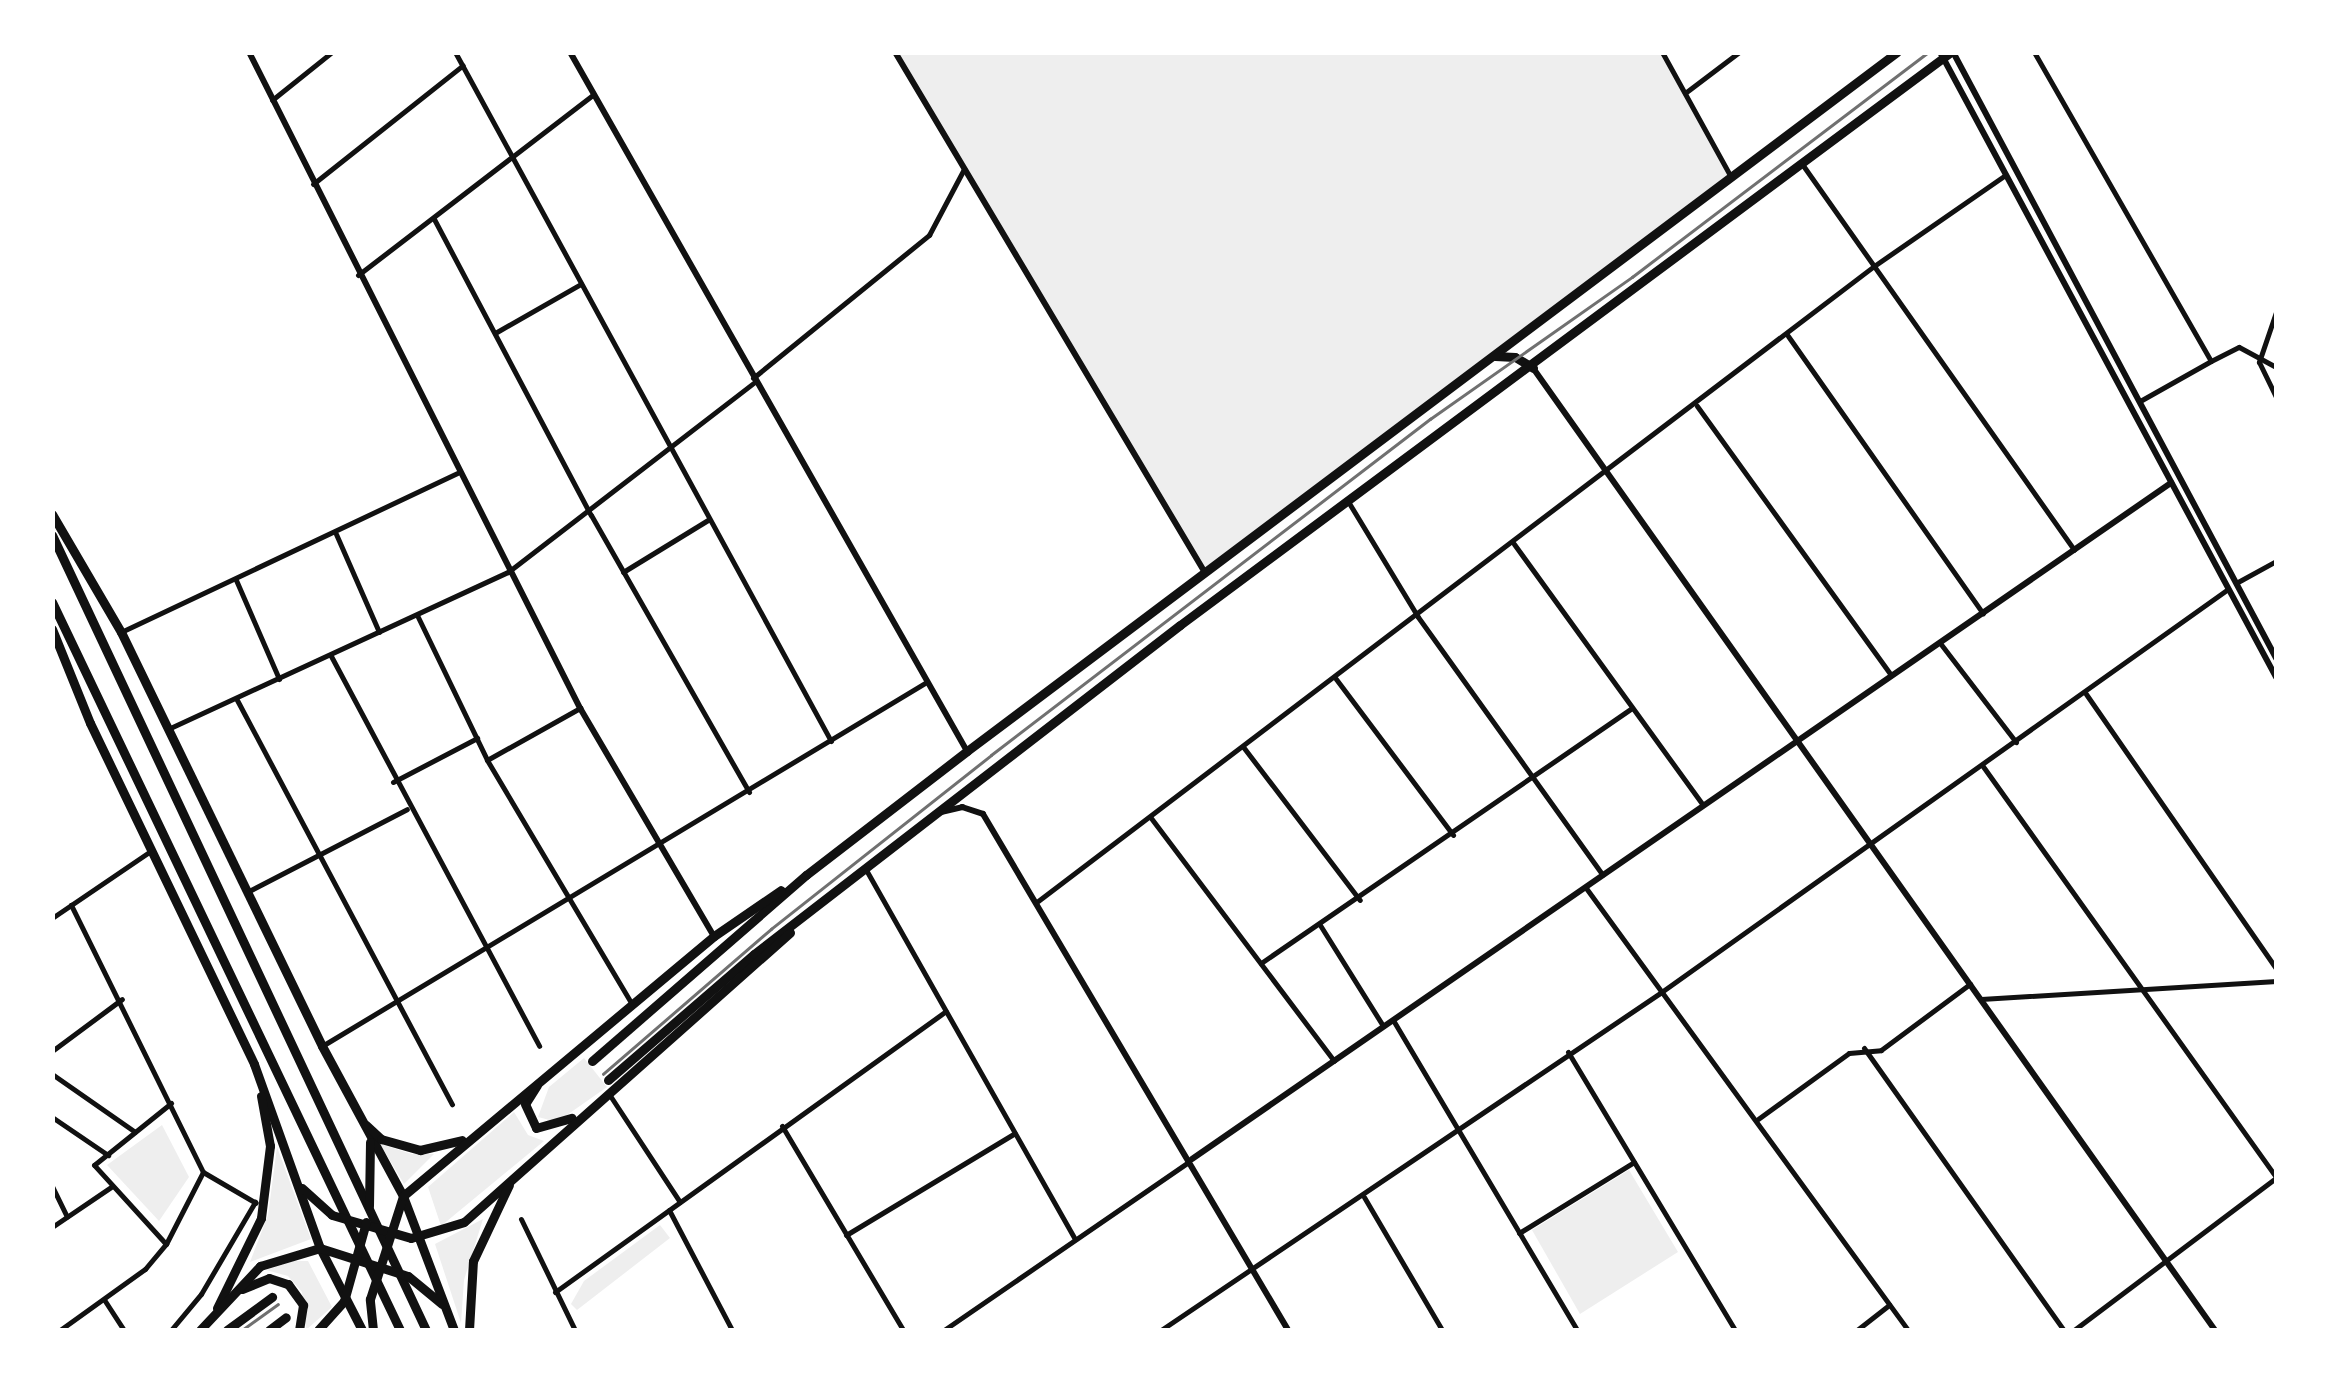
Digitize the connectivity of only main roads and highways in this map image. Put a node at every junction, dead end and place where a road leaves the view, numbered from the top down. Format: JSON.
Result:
{"nodes":[{"id":1,"x":1897,"y":52,"type":"edge"},
{"id":2,"x":1952,"y":52,"type":"edge"},
{"id":3,"x":1940,"y":57,"type":"edge"},
{"id":4,"x":1495,"y":356,"type":"junction"},
{"id":5,"x":1533,"y":368,"type":"junction"},
{"id":6,"x":52,"y":514,"type":"edge"},
{"id":7,"x":52,"y":535,"type":"edge"},
{"id":8,"x":52,"y":602,"type":"edge"},
{"id":9,"x":52,"y":629,"type":"edge"},
{"id":10,"x":806,"y":875,"type":"junction"},
{"id":11,"x":809,"y":913,"type":"junction"},
{"id":12,"x":592,"y":1060,"type":"dead end"},
{"id":13,"x":254,"y":1064,"type":"junction"},
{"id":14,"x":548,"y":1071,"type":"junction"},
{"id":15,"x":608,"y":1080,"type":"dead end"},
{"id":16,"x":587,"y":1110,"type":"junction"},
{"id":17,"x":360,"y":1120,"type":"junction"},
{"id":18,"x":473,"y":1134,"type":"junction"},
{"id":19,"x":369,"y":1136,"type":"junction"},
{"id":20,"x":515,"y":1174,"type":"junction"},
{"id":21,"x":298,"y":1183,"type":"junction"},
{"id":22,"x":402,"y":1196,"type":"junction"},
{"id":23,"x":366,"y":1225,"type":"junction"},
{"id":24,"x":389,"y":1232,"type":"junction"},
{"id":25,"x":421,"y":1238,"type":"junction"},
{"id":26,"x":320,"y":1248,"type":"junction"},
{"id":27,"x":359,"y":1259,"type":"junction"},
{"id":28,"x":380,"y":1266,"type":"junction"},
{"id":29,"x":234,"y":1295,"type":"junction"},
{"id":30,"x":272,"y":1297,"type":"dead end"},
{"id":31,"x":344,"y":1302,"type":"junction"},
{"id":32,"x":446,"y":1310,"type":"junction"},
{"id":33,"x":286,"y":1317,"type":"dead end"},
{"id":34,"x":210,"y":1322,"type":"junction"},
{"id":35,"x":200,"y":1330,"type":"edge"},
{"id":36,"x":228,"y":1330,"type":"edge"},
{"id":37,"x":269,"y":1330,"type":"edge"},
{"id":38,"x":299,"y":1330,"type":"edge"},
{"id":39,"x":318,"y":1330,"type":"edge"},
{"id":40,"x":362,"y":1330,"type":"edge"},
{"id":41,"x":374,"y":1330,"type":"edge"},
{"id":42,"x":400,"y":1330,"type":"edge"},
{"id":43,"x":426,"y":1330,"type":"edge"},
{"id":44,"x":454,"y":1330,"type":"edge"},
{"id":45,"x":470,"y":1330,"type":"edge"}],
"edges":[{"from":1,"to":4,"type":"highway"},
{"from":2,"to":3,"type":"highway"},
{"from":3,"to":5,"type":"highway"},
{"from":4,"to":5,"type":"highway"},
{"from":4,"to":10,"type":"highway"},
{"from":5,"to":11,"type":"highway"},
{"from":6,"to":17,"type":"highway"},
{"from":7,"to":43,"type":"highway"},
{"from":8,"to":42,"type":"highway"},
{"from":9,"to":13,"type":"highway"},
{"from":10,"to":12,"type":"highway"},
{"from":10,"to":14,"type":"highway"},
{"from":11,"to":15,"type":"highway"},
{"from":11,"to":16,"type":"highway"},
{"from":13,"to":21,"type":"highway"},
{"from":13,"to":34,"type":"highway"},
{"from":14,"to":16,"type":"highway"},
{"from":14,"to":18,"type":"highway"},
{"from":16,"to":20,"type":"highway"},
{"from":17,"to":18,"type":"highway"},
{"from":17,"to":19,"type":"highway"},
{"from":18,"to":22,"type":"highway"},
{"from":19,"to":22,"type":"highway"},
{"from":19,"to":23,"type":"highway"},
{"from":20,"to":25,"type":"highway"},
{"from":20,"to":45,"type":"highway"},
{"from":21,"to":23,"type":"highway"},
{"from":21,"to":26,"type":"highway"},
{"from":22,"to":24,"type":"highway"},
{"from":22,"to":25,"type":"highway"},
{"from":23,"to":24,"type":"highway"},
{"from":23,"to":27,"type":"highway"},
{"from":24,"to":25,"type":"highway"},
{"from":24,"to":28,"type":"highway"},
{"from":25,"to":32,"type":"highway"},
{"from":26,"to":27,"type":"highway"},
{"from":26,"to":29,"type":"highway"},
{"from":26,"to":31,"type":"highway"},
{"from":27,"to":28,"type":"highway"},
{"from":27,"to":31,"type":"highway"},
{"from":28,"to":32,"type":"highway"},
{"from":28,"to":41,"type":"highway"},
{"from":29,"to":34,"type":"highway"},
{"from":29,"to":38,"type":"highway"},
{"from":30,"to":36,"type":"highway"},
{"from":31,"to":39,"type":"highway"},
{"from":31,"to":40,"type":"highway"},
{"from":32,"to":44,"type":"highway"},
{"from":33,"to":37,"type":"highway"},
{"from":34,"to":35,"type":"highway"}]}
